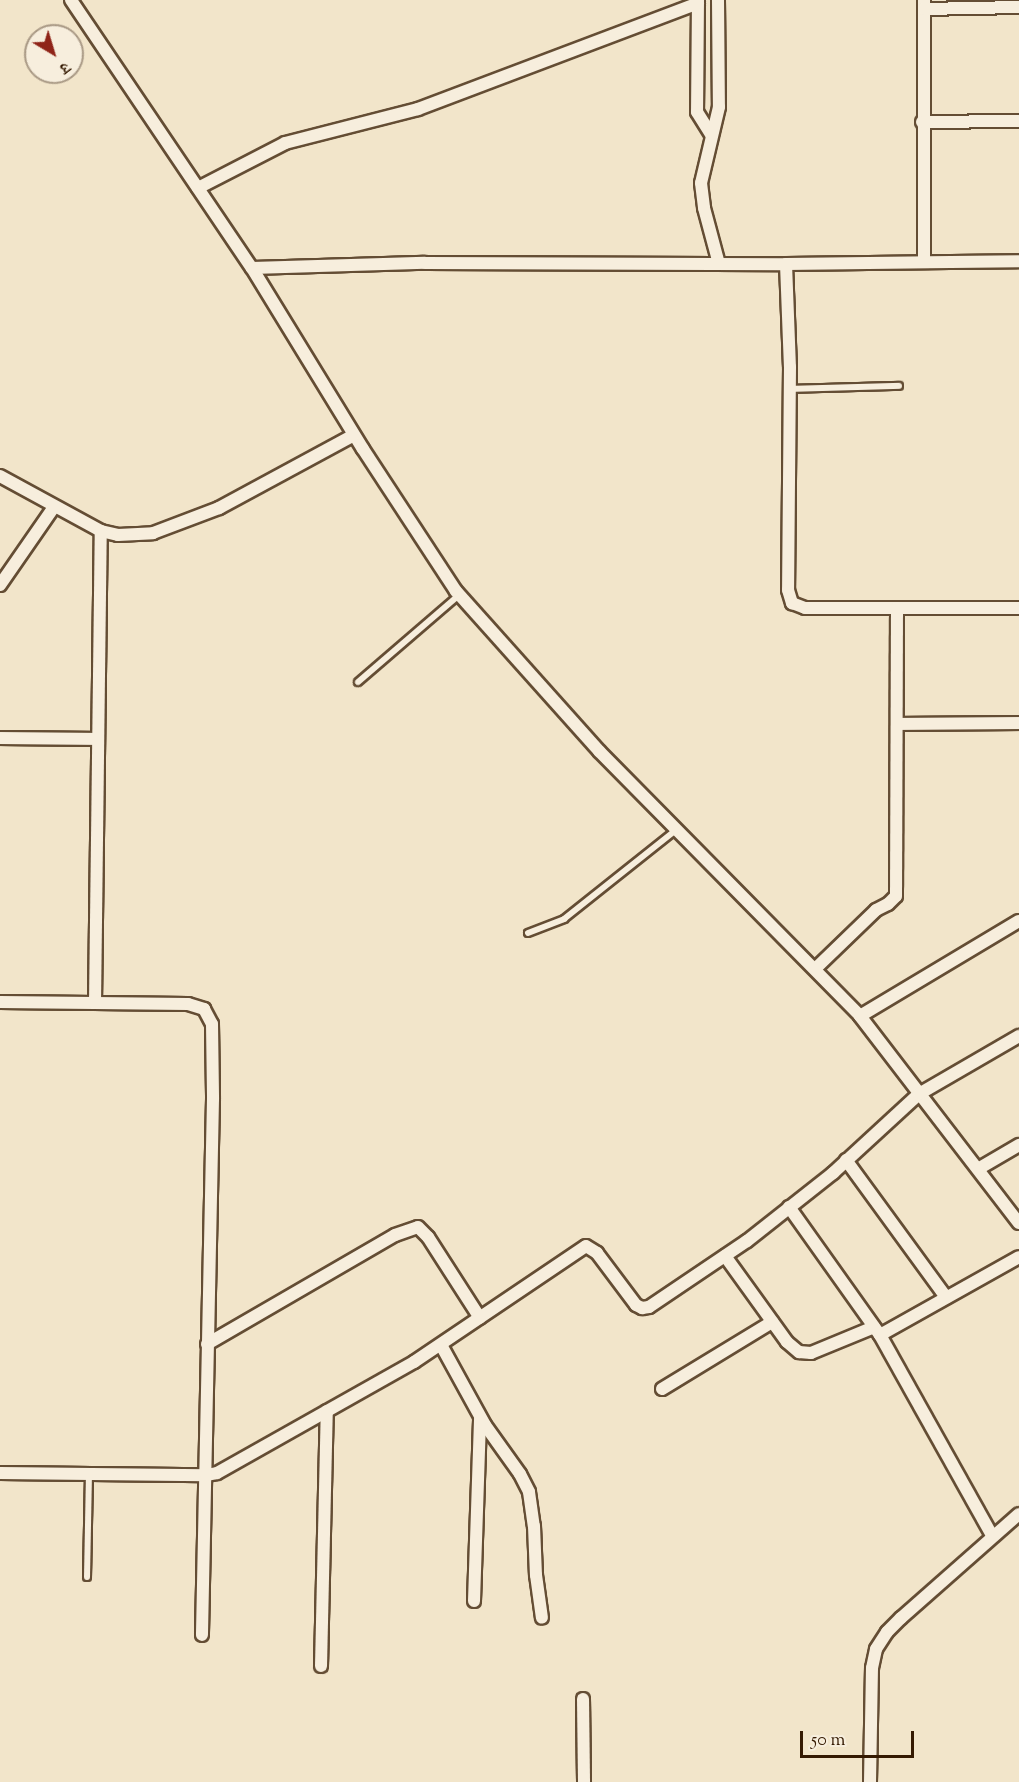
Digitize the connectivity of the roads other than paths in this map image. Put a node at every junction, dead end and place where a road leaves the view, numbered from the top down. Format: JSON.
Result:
{"nodes":[{"id":1,"x":71,"y":0,"type":"edge"},
{"id":2,"x":718,"y":0,"type":"edge"},
{"id":3,"x":698,"y":1,"type":"edge"},
{"id":4,"x":924,"y":4,"type":"edge"},
{"id":5,"x":1019,"y":8,"type":"edge"},
{"id":6,"x":1019,"y":121,"type":"edge"},
{"id":7,"x":922,"y":122,"type":"junction"},
{"id":8,"x":711,"y":134,"type":"junction"},
{"id":9,"x":198,"y":188,"type":"junction"},
{"id":10,"x":1019,"y":261,"type":"edge"},
{"id":11,"x":924,"y":262,"type":"junction"},
{"id":12,"x":719,"y":264,"type":"junction"},
{"id":13,"x":786,"y":264,"type":"junction"},
{"id":14,"x":252,"y":268,"type":"junction"},
{"id":15,"x":899,"y":386,"type":"dead end"},
{"id":16,"x":789,"y":389,"type":"junction"},
{"id":17,"x":354,"y":435,"type":"junction"},
{"id":18,"x":0,"y":476,"type":"edge"},
{"id":19,"x":54,"y":507,"type":"junction"},
{"id":20,"x":101,"y":531,"type":"junction"},
{"id":21,"x":0,"y":585,"type":"edge"},
{"id":22,"x":460,"y":595,"type":"junction"},
{"id":23,"x":897,"y":608,"type":"junction"},
{"id":24,"x":1019,"y":608,"type":"edge"},
{"id":25,"x":358,"y":682,"type":"dead end"},
{"id":26,"x":1019,"y":723,"type":"edge"},
{"id":27,"x":898,"y":724,"type":"junction"},
{"id":28,"x":0,"y":738,"type":"edge"},
{"id":29,"x":98,"y":739,"type":"junction"},
{"id":30,"x":676,"y":830,"type":"junction"},
{"id":31,"x":1019,"y":921,"type":"edge"},
{"id":32,"x":528,"y":933,"type":"dead end"},
{"id":33,"x":815,"y":969,"type":"junction"},
{"id":34,"x":0,"y":1002,"type":"edge"},
{"id":35,"x":95,"y":1003,"type":"junction"},
{"id":36,"x":860,"y":1016,"type":"junction"},
{"id":37,"x":1019,"y":1036,"type":"edge"},
{"id":38,"x":919,"y":1094,"type":"junction"},
{"id":39,"x":1019,"y":1145,"type":"edge"},
{"id":40,"x":846,"y":1160,"type":"junction"},
{"id":41,"x":978,"y":1169,"type":"junction"},
{"id":42,"x":789,"y":1207,"type":"junction"},
{"id":43,"x":1019,"y":1223,"type":"edge"},
{"id":44,"x":725,"y":1256,"type":"junction"},
{"id":45,"x":1019,"y":1257,"type":"edge"},
{"id":46,"x":946,"y":1297,"type":"junction"},
{"id":47,"x":480,"y":1318,"type":"junction"},
{"id":48,"x":772,"y":1322,"type":"junction"},
{"id":49,"x":877,"y":1331,"type":"junction"},
{"id":50,"x":207,"y":1344,"type":"junction"},
{"id":51,"x":441,"y":1345,"type":"junction"},
{"id":52,"x":662,"y":1389,"type":"dead end"},
{"id":53,"x":327,"y":1411,"type":"junction"},
{"id":54,"x":480,"y":1416,"type":"junction"},
{"id":55,"x":0,"y":1473,"type":"edge"},
{"id":56,"x":89,"y":1474,"type":"junction"},
{"id":57,"x":206,"y":1475,"type":"junction"},
{"id":58,"x":1019,"y":1514,"type":"edge"},
{"id":59,"x":992,"y":1535,"type":"junction"},
{"id":60,"x":87,"y":1577,"type":"dead end"},
{"id":61,"x":474,"y":1601,"type":"dead end"},
{"id":62,"x":542,"y":1618,"type":"dead end"},
{"id":63,"x":202,"y":1635,"type":"dead end"},
{"id":64,"x":321,"y":1666,"type":"dead end"},
{"id":65,"x":583,"y":1699,"type":"dead end"},
{"id":66,"x":584,"y":1782,"type":"edge"},
{"id":67,"x":870,"y":1782,"type":"edge"}],
"edges":[{"from":1,"to":9,"type":"street"},
{"from":2,"to":8,"type":"street"},
{"from":3,"to":8,"type":"street"},
{"from":3,"to":9,"type":"street"},
{"from":4,"to":5,"type":"street"},
{"from":4,"to":7,"type":"street"},
{"from":6,"to":7,"type":"street"},
{"from":7,"to":11,"type":"street"},
{"from":8,"to":12,"type":"street"},
{"from":9,"to":14,"type":"street"},
{"from":10,"to":11,"type":"street"},
{"from":11,"to":13,"type":"street"},
{"from":12,"to":13,"type":"street"},
{"from":12,"to":14,"type":"street"},
{"from":13,"to":16,"type":"street"},
{"from":14,"to":17,"type":"street"},
{"from":15,"to":16,"type":"lane"},
{"from":16,"to":23,"type":"street"},
{"from":17,"to":20,"type":"street"},
{"from":17,"to":22,"type":"street"},
{"from":18,"to":19,"type":"street"},
{"from":19,"to":20,"type":"street"},
{"from":19,"to":21,"type":"street"},
{"from":20,"to":29,"type":"street"},
{"from":22,"to":25,"type":"lane"},
{"from":22,"to":30,"type":"street"},
{"from":23,"to":24,"type":"street"},
{"from":23,"to":27,"type":"street"},
{"from":26,"to":27,"type":"street"},
{"from":27,"to":33,"type":"street"},
{"from":28,"to":29,"type":"street"},
{"from":29,"to":35,"type":"street"},
{"from":30,"to":32,"type":"lane"},
{"from":30,"to":33,"type":"street"},
{"from":31,"to":36,"type":"street"},
{"from":33,"to":36,"type":"street"},
{"from":34,"to":35,"type":"street"},
{"from":35,"to":50,"type":"street"},
{"from":36,"to":38,"type":"street"},
{"from":37,"to":38,"type":"street"},
{"from":38,"to":40,"type":"street"},
{"from":38,"to":41,"type":"street"},
{"from":39,"to":41,"type":"street"},
{"from":40,"to":42,"type":"street"},
{"from":40,"to":46,"type":"street"},
{"from":41,"to":43,"type":"street"},
{"from":42,"to":44,"type":"street"},
{"from":42,"to":49,"type":"street"},
{"from":44,"to":47,"type":"street"},
{"from":44,"to":48,"type":"street"},
{"from":45,"to":46,"type":"street"},
{"from":46,"to":49,"type":"street"},
{"from":47,"to":50,"type":"street"},
{"from":47,"to":51,"type":"street"},
{"from":48,"to":49,"type":"street"},
{"from":48,"to":52,"type":"street"},
{"from":49,"to":59,"type":"street"},
{"from":50,"to":57,"type":"street"},
{"from":51,"to":53,"type":"street"},
{"from":51,"to":54,"type":"street"},
{"from":53,"to":57,"type":"street"},
{"from":53,"to":64,"type":"street"},
{"from":54,"to":61,"type":"street"},
{"from":54,"to":62,"type":"street"},
{"from":55,"to":56,"type":"street"},
{"from":56,"to":57,"type":"street"},
{"from":56,"to":60,"type":"lane"},
{"from":57,"to":63,"type":"street"},
{"from":58,"to":59,"type":"street"},
{"from":59,"to":67,"type":"street"},
{"from":65,"to":66,"type":"street"}]}
